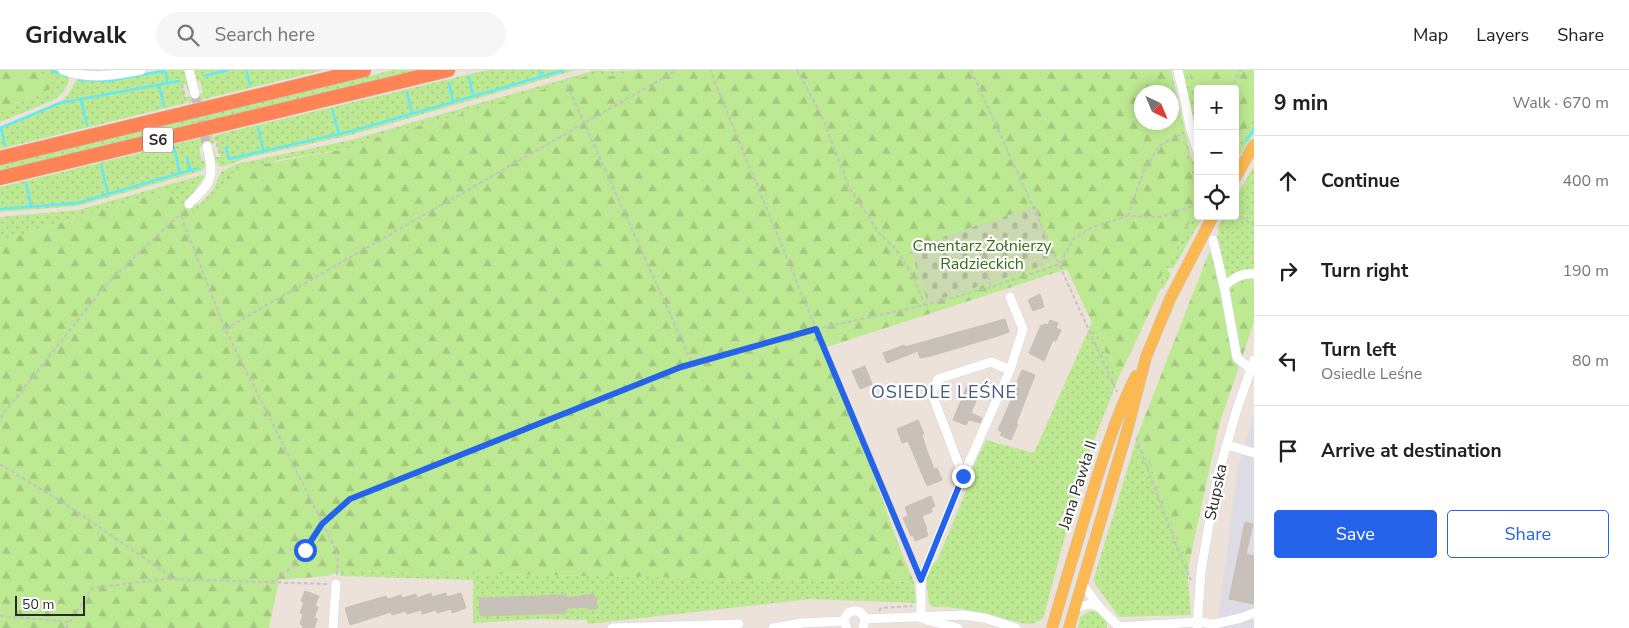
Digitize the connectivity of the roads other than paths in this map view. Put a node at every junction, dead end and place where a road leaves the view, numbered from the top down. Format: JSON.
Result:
{"nodes":[{"id":1,"x":63,"y":70,"type":"edge"},
{"id":2,"x":141,"y":70,"type":"edge"},
{"id":3,"x":189,"y":70,"type":"edge"},
{"id":4,"x":364,"y":70,"type":"edge"},
{"id":5,"x":448,"y":70,"type":"edge"},
{"id":6,"x":1178,"y":70,"type":"edge"},
{"id":7,"x":195,"y":94,"type":"tunnel mouth"},
{"id":8,"x":1194,"y":140,"type":"edge"},
{"id":9,"x":1254,"y":145,"type":"edge"},
{"id":10,"x":207,"y":146,"type":"tunnel mouth"},
{"id":11,"x":0,"y":158,"type":"edge"},
{"id":12,"x":1237,"y":175,"type":"edge"},
{"id":13,"x":0,"y":178,"type":"edge"},
{"id":14,"x":189,"y":204,"type":"dead end"},
{"id":15,"x":1211,"y":220,"type":"edge"},
{"id":16,"x":1213,"y":240,"type":"dead end"},
{"id":17,"x":1254,"y":274,"type":"edge"},
{"id":18,"x":1224,"y":286,"type":"junction"},
{"id":19,"x":1010,"y":297,"type":"dead end"},
{"id":20,"x":1146,"y":357,"type":"junction"},
{"id":21,"x":1252,"y":364,"type":"edge"},
{"id":22,"x":1010,"y":370,"type":"junction"},
{"id":23,"x":1227,"y":445,"type":"junction"},
{"id":24,"x":1254,"y":453,"type":"edge"},
{"id":25,"x":963,"y":476,"type":"junction"},
{"id":26,"x":1082,"y":583,"type":"junction"},
{"id":27,"x":336,"y":584,"type":"road end"},
{"id":28,"x":1099,"y":607,"type":"junction"},
{"id":29,"x":1075,"y":608,"type":"junction"},
{"id":30,"x":1254,"y":613,"type":"edge"},
{"id":31,"x":921,"y":618,"type":"junction"},
{"id":32,"x":739,"y":624,"type":"dead end"},
{"id":33,"x":845,"y":624,"type":"edge"},
{"id":34,"x":864,"y":624,"type":"edge"},
{"id":35,"x":1197,"y":625,"type":"edge"},
{"id":36,"x":1174,"y":626,"type":"edge"},
{"id":37,"x":1133,"y":627,"type":"edge"},
{"id":38,"x":1144,"y":627,"type":"edge"},
{"id":39,"x":333,"y":628,"type":"edge"},
{"id":40,"x":612,"y":628,"type":"edge"},
{"id":41,"x":773,"y":628,"type":"edge"},
{"id":42,"x":958,"y":628,"type":"edge"},
{"id":43,"x":1016,"y":628,"type":"edge"},
{"id":44,"x":1052,"y":628,"type":"edge"},
{"id":45,"x":1069,"y":628,"type":"edge"},
{"id":46,"x":1119,"y":628,"type":"edge"}],
"edges":[{"from":1,"to":2,"type":"street"},
{"from":3,"to":7,"type":"street"},
{"from":4,"to":11,"type":"highway","number":"S6"},
{"from":5,"to":13,"type":"highway","number":"S6"},
{"from":6,"to":8,"type":"street"},
{"from":9,"to":12,"type":"main road"},
{"from":10,"to":14,"type":"street"},
{"from":15,"to":20,"type":"main road","name":"Jana Pawła II"},
{"from":16,"to":18,"type":"street"},
{"from":17,"to":18,"type":"street"},
{"from":18,"to":21,"type":"street"},
{"from":19,"to":22,"type":"street"},
{"from":20,"to":26,"type":"main road","name":"Jana Pawła II"},
{"from":20,"to":44,"type":"main road","name":"Jana Pawła II"},
{"from":21,"to":23,"type":"street","name":"Słupska"},
{"from":22,"to":25,"type":"street"},
{"from":22,"to":25,"type":"street"},
{"from":23,"to":24,"type":"street"},
{"from":23,"to":35,"type":"street","name":"Słupska"},
{"from":25,"to":31,"type":"street"},
{"from":26,"to":28,"type":"street"},
{"from":26,"to":29,"type":"main road","name":"Jana Pawła II"},
{"from":27,"to":39,"type":"street"},
{"from":28,"to":29,"type":"street"},
{"from":28,"to":46,"type":"street"},
{"from":29,"to":45,"type":"main road","name":"Jana Pawła II"},
{"from":30,"to":35,"type":"street"},
{"from":31,"to":34,"type":"street"},
{"from":31,"to":42,"type":"street"},
{"from":31,"to":43,"type":"street"},
{"from":32,"to":40,"type":"street"},
{"from":33,"to":34,"type":"street"},
{"from":33,"to":41,"type":"street"},
{"from":35,"to":36,"type":"street"},
{"from":36,"to":38,"type":"street"},
{"from":37,"to":38,"type":"street"},
{"from":37,"to":46,"type":"street"}]}
